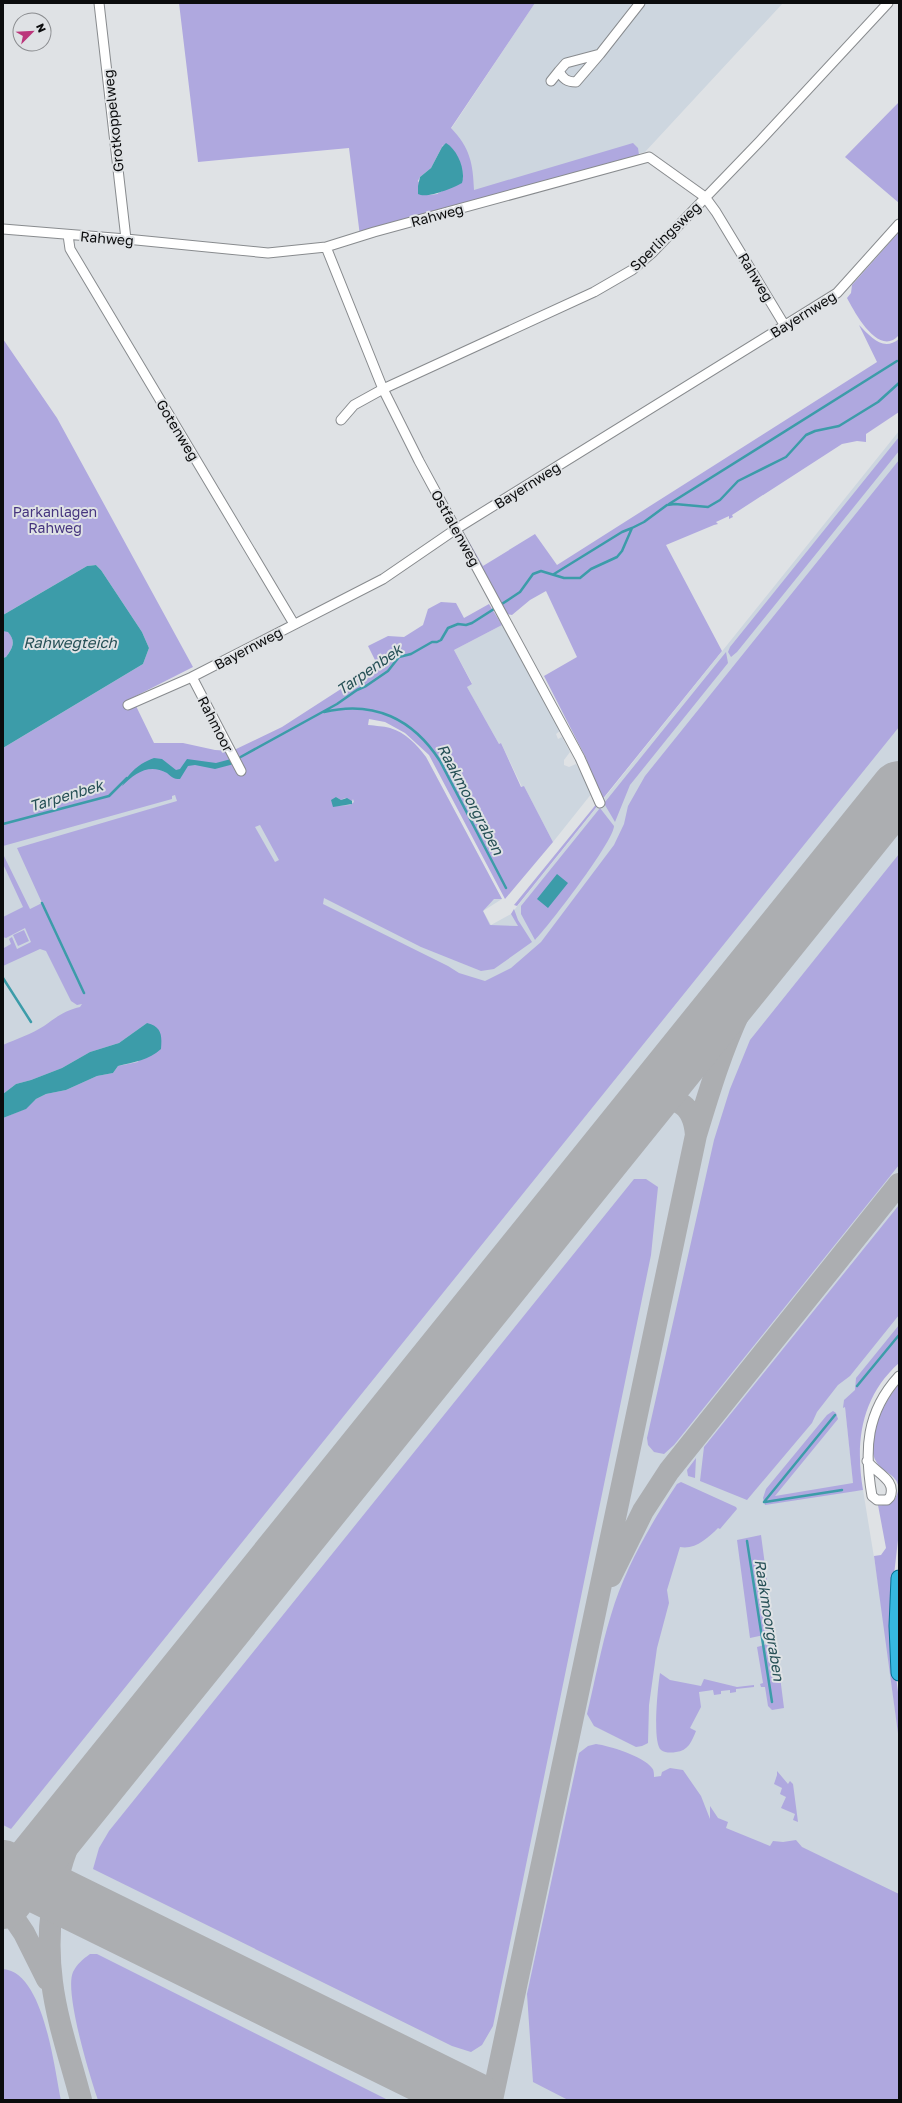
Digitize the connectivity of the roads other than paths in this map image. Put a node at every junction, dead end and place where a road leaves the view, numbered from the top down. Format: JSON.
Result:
{"nodes":[{"id":1,"x":99,"y":3,"type":"edge"},
{"id":2,"x":640,"y":3,"type":"edge"},
{"id":3,"x":888,"y":3,"type":"edge"},
{"id":4,"x":600,"y":54,"type":"junction"},
{"id":5,"x":559,"y":71,"type":"junction"},
{"id":6,"x":551,"y":81,"type":"dead end"},
{"id":7,"x":705,"y":197,"type":"junction"},
{"id":8,"x":899,"y":224,"type":"edge"},
{"id":9,"x":3,"y":230,"type":"edge"},
{"id":10,"x":68,"y":235,"type":"junction"},
{"id":11,"x":126,"y":239,"type":"junction"},
{"id":12,"x":326,"y":247,"type":"junction"},
{"id":13,"x":785,"y":326,"type":"junction"},
{"id":14,"x":383,"y":389,"type":"junction"},
{"id":15,"x":341,"y":420,"type":"dead end"},
{"id":16,"x":456,"y":529,"type":"junction"},
{"id":17,"x":294,"y":624,"type":"junction"},
{"id":18,"x":192,"y":677,"type":"junction"},
{"id":19,"x":128,"y":705,"type":"dead end"},
{"id":20,"x":239,"y":768,"type":"dead end"},
{"id":21,"x":600,"y":803,"type":"dead end"},
{"id":22,"x":899,"y":1376,"type":"edge"},
{"id":23,"x":868,"y":1461,"type":"dead end"},
{"id":24,"x":899,"y":1578,"type":"edge"},
{"id":25,"x":899,"y":1673,"type":"edge"}],
"edges":[{"from":1,"to":11,"type":"street","name":"Grotkoppelweg"},
{"from":2,"to":4,"type":"street"},
{"from":3,"to":7,"type":"street","name":"Sperlingsweg"},
{"from":4,"to":5,"type":"street"},
{"from":4,"to":5,"type":"street"},
{"from":5,"to":6,"type":"street"},
{"from":7,"to":12,"type":"street","name":"Rahweg"},
{"from":7,"to":13,"type":"street","name":"Rahweg"},
{"from":7,"to":14,"type":"street","name":"Sperlingsweg"},
{"from":8,"to":13,"type":"street","name":"Bayernweg"},
{"from":9,"to":10,"type":"street","name":"Rahweg"},
{"from":10,"to":11,"type":"street","name":"Rahweg"},
{"from":10,"to":17,"type":"street","name":"Gotenweg"},
{"from":11,"to":12,"type":"street","name":"Rahweg"},
{"from":12,"to":14,"type":"street","name":"Ostfalenweg"},
{"from":13,"to":16,"type":"street","name":"Bayernweg"},
{"from":14,"to":15,"type":"street","name":"Sperlingsweg"},
{"from":14,"to":16,"type":"street","name":"Ostfalenweg"},
{"from":16,"to":17,"type":"street","name":"Bayernweg"},
{"from":16,"to":21,"type":"street","name":"Ostfalenweg"},
{"from":17,"to":18,"type":"street","name":"Bayernweg"},
{"from":18,"to":19,"type":"street","name":"Bayernweg"},
{"from":18,"to":20,"type":"street","name":"Rahmoor"},
{"from":22,"to":23,"type":"street"},
{"from":24,"to":25,"type":"highway"}]}
